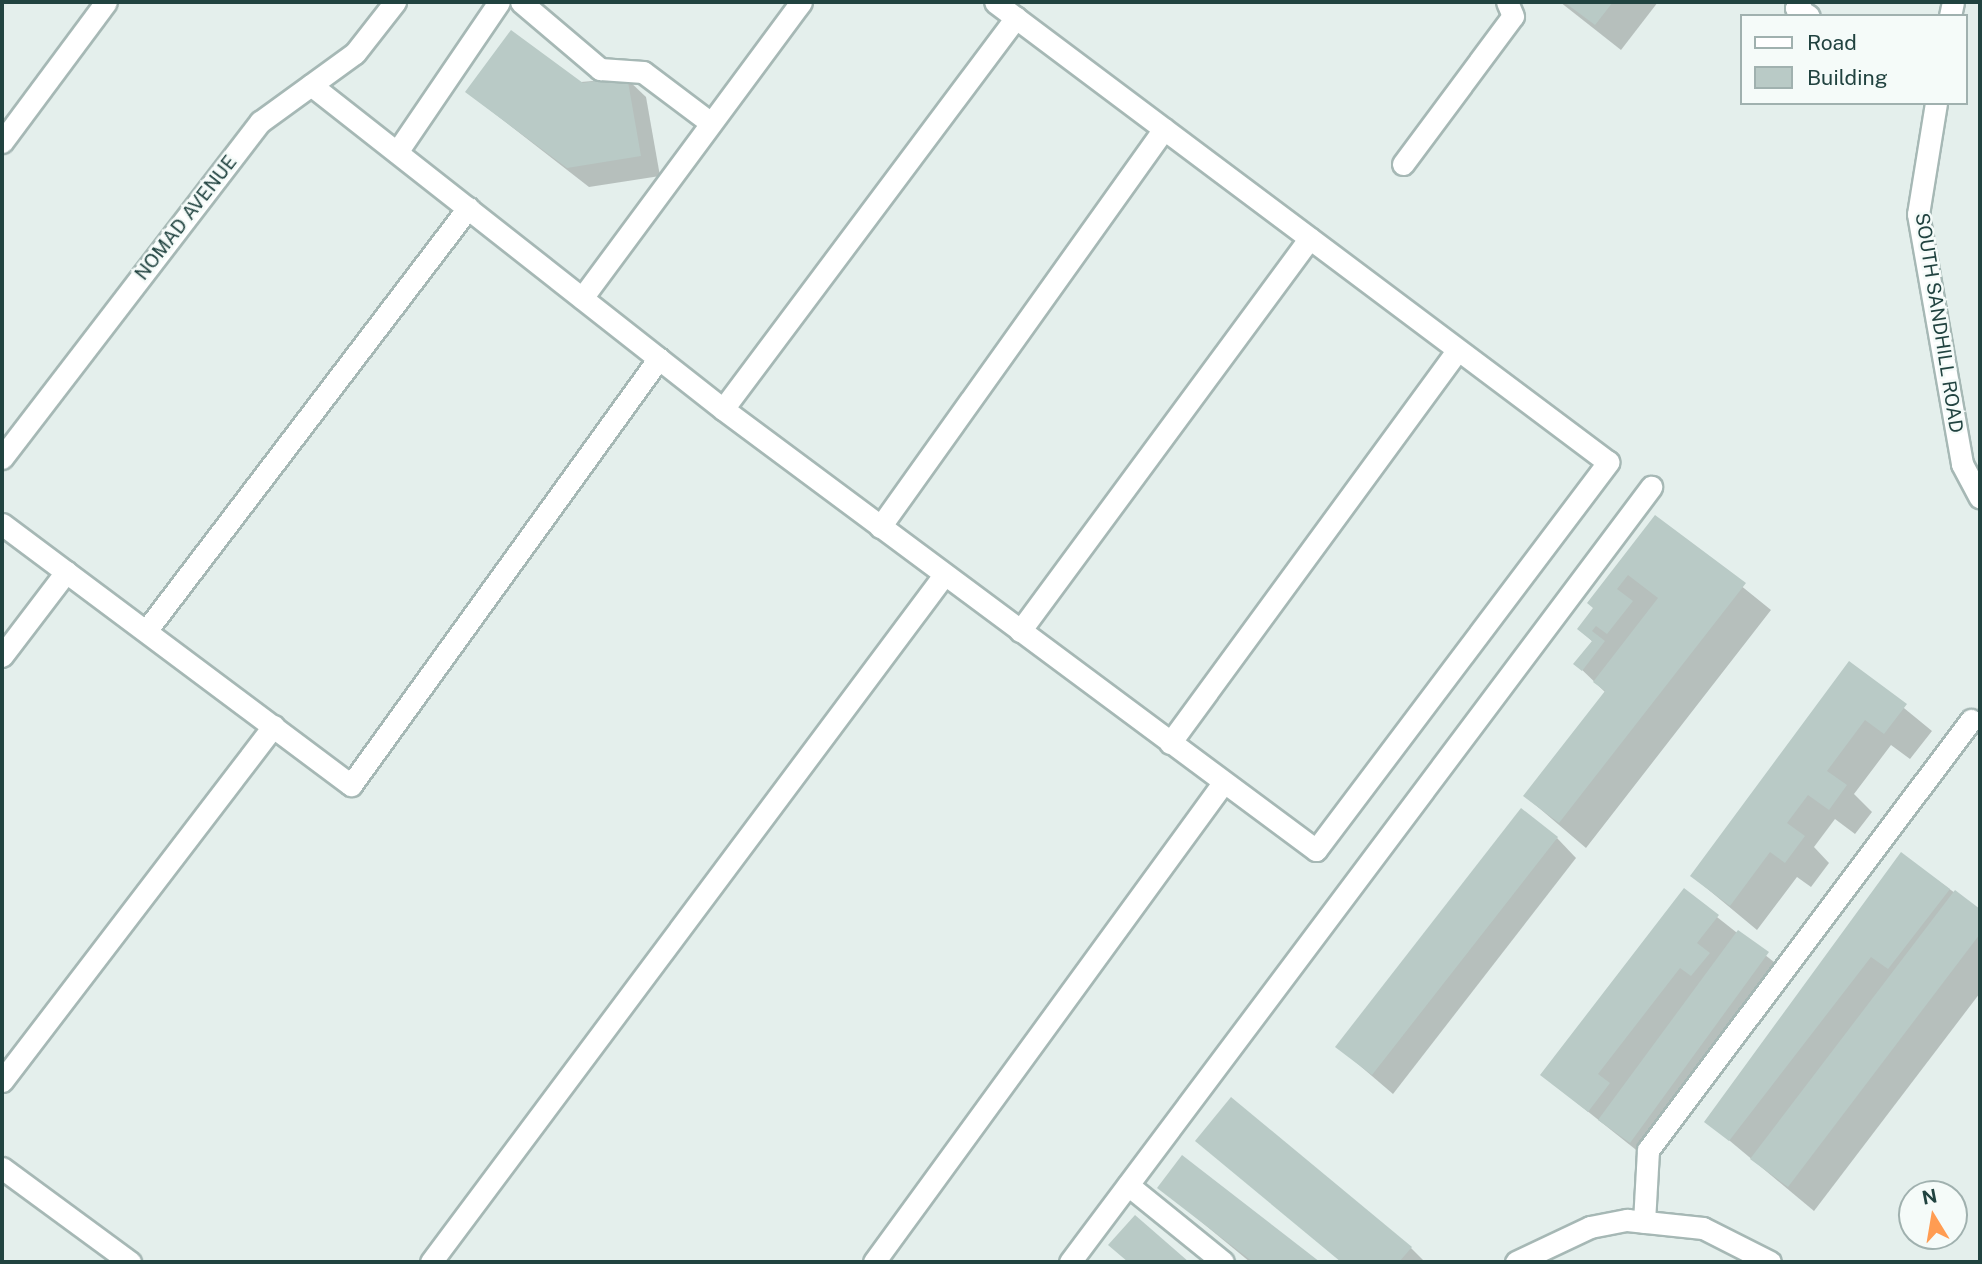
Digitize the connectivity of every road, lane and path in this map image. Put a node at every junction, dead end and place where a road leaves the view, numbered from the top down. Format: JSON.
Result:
{"nodes":[{"id":1,"x":106,"y":2,"type":"edge"},
{"id":2,"x":395,"y":2,"type":"edge"},
{"id":3,"x":499,"y":2,"type":"edge"},
{"id":4,"x":801,"y":2,"type":"edge"},
{"id":5,"x":995,"y":2,"type":"edge"},
{"id":6,"x":1507,"y":2,"type":"edge"},
{"id":7,"x":535,"y":6,"type":"edge"},
{"id":8,"x":1016,"y":18,"type":"junction"},
{"id":9,"x":312,"y":85,"type":"junction"},
{"id":10,"x":1936,"y":105,"type":"edge"},
{"id":11,"x":711,"y":123,"type":"junction"},
{"id":12,"x":1164,"y":129,"type":"junction"},
{"id":13,"x":2,"y":142,"type":"edge"},
{"id":14,"x":397,"y":152,"type":"junction"},
{"id":15,"x":1402,"y":164,"type":"dead end"},
{"id":16,"x":468,"y":208,"type":"junction"},
{"id":17,"x":1310,"y":238,"type":"junction"},
{"id":18,"x":582,"y":298,"type":"junction"},
{"id":19,"x":1458,"y":351,"type":"junction"},
{"id":20,"x":659,"y":358,"type":"junction"},
{"id":21,"x":723,"y":409,"type":"junction"},
{"id":22,"x":2,"y":458,"type":"edge"},
{"id":23,"x":1651,"y":486,"type":"dead end"},
{"id":24,"x":1979,"y":494,"type":"edge"},
{"id":25,"x":2,"y":524,"type":"edge"},
{"id":26,"x":880,"y":527,"type":"junction"},
{"id":27,"x":66,"y":572,"type":"junction"},
{"id":28,"x":944,"y":575,"type":"junction"},
{"id":29,"x":146,"y":631,"type":"junction"},
{"id":30,"x":1020,"y":631,"type":"junction"},
{"id":31,"x":2,"y":656,"type":"edge"},
{"id":32,"x":1971,"y":720,"type":"dead end"},
{"id":33,"x":273,"y":726,"type":"junction"},
{"id":34,"x":1170,"y":743,"type":"junction"},
{"id":35,"x":1223,"y":783,"type":"junction"},
{"id":36,"x":2,"y":1081,"type":"edge"},
{"id":37,"x":2,"y":1168,"type":"edge"},
{"id":38,"x":1128,"y":1185,"type":"junction"},
{"id":39,"x":1644,"y":1222,"type":"junction"},
{"id":40,"x":130,"y":1262,"type":"edge"},
{"id":41,"x":431,"y":1262,"type":"edge"},
{"id":42,"x":874,"y":1262,"type":"edge"},
{"id":43,"x":1070,"y":1262,"type":"edge"},
{"id":44,"x":1223,"y":1262,"type":"edge"},
{"id":45,"x":1516,"y":1262,"type":"edge"},
{"id":46,"x":1769,"y":1262,"type":"edge"}],
"edges":[{"from":1,"to":13,"type":"street"},
{"from":2,"to":9,"type":"street","name":"NOMAD AVENUE"},
{"from":3,"to":14,"type":"street"},
{"from":4,"to":11,"type":"street"},
{"from":5,"to":8,"type":"street"},
{"from":6,"to":15,"type":"street"},
{"from":7,"to":11,"type":"street"},
{"from":8,"to":12,"type":"street"},
{"from":8,"to":21,"type":"street"},
{"from":9,"to":14,"type":"street"},
{"from":9,"to":22,"type":"street","name":"NOMAD AVENUE"},
{"from":10,"to":24,"type":"street","name":"SOUTH SANDHILL ROAD"},
{"from":11,"to":18,"type":"street"},
{"from":12,"to":17,"type":"street"},
{"from":12,"to":26,"type":"street"},
{"from":14,"to":16,"type":"street"},
{"from":16,"to":18,"type":"street"},
{"from":16,"to":29,"type":"street"},
{"from":17,"to":19,"type":"street"},
{"from":17,"to":30,"type":"street"},
{"from":18,"to":20,"type":"street"},
{"from":19,"to":34,"type":"street"},
{"from":19,"to":35,"type":"street"},
{"from":20,"to":21,"type":"street"},
{"from":20,"to":33,"type":"street"},
{"from":21,"to":26,"type":"street"},
{"from":23,"to":38,"type":"street"},
{"from":25,"to":27,"type":"street"},
{"from":26,"to":28,"type":"street"},
{"from":27,"to":29,"type":"street"},
{"from":27,"to":31,"type":"street"},
{"from":28,"to":30,"type":"street"},
{"from":28,"to":41,"type":"street"},
{"from":29,"to":33,"type":"street"},
{"from":30,"to":34,"type":"street"},
{"from":32,"to":39,"type":"street"},
{"from":33,"to":36,"type":"street"},
{"from":34,"to":35,"type":"street"},
{"from":35,"to":42,"type":"street"},
{"from":37,"to":40,"type":"street"},
{"from":38,"to":43,"type":"street"},
{"from":38,"to":44,"type":"street"},
{"from":39,"to":45,"type":"street"},
{"from":39,"to":46,"type":"street"}]}
